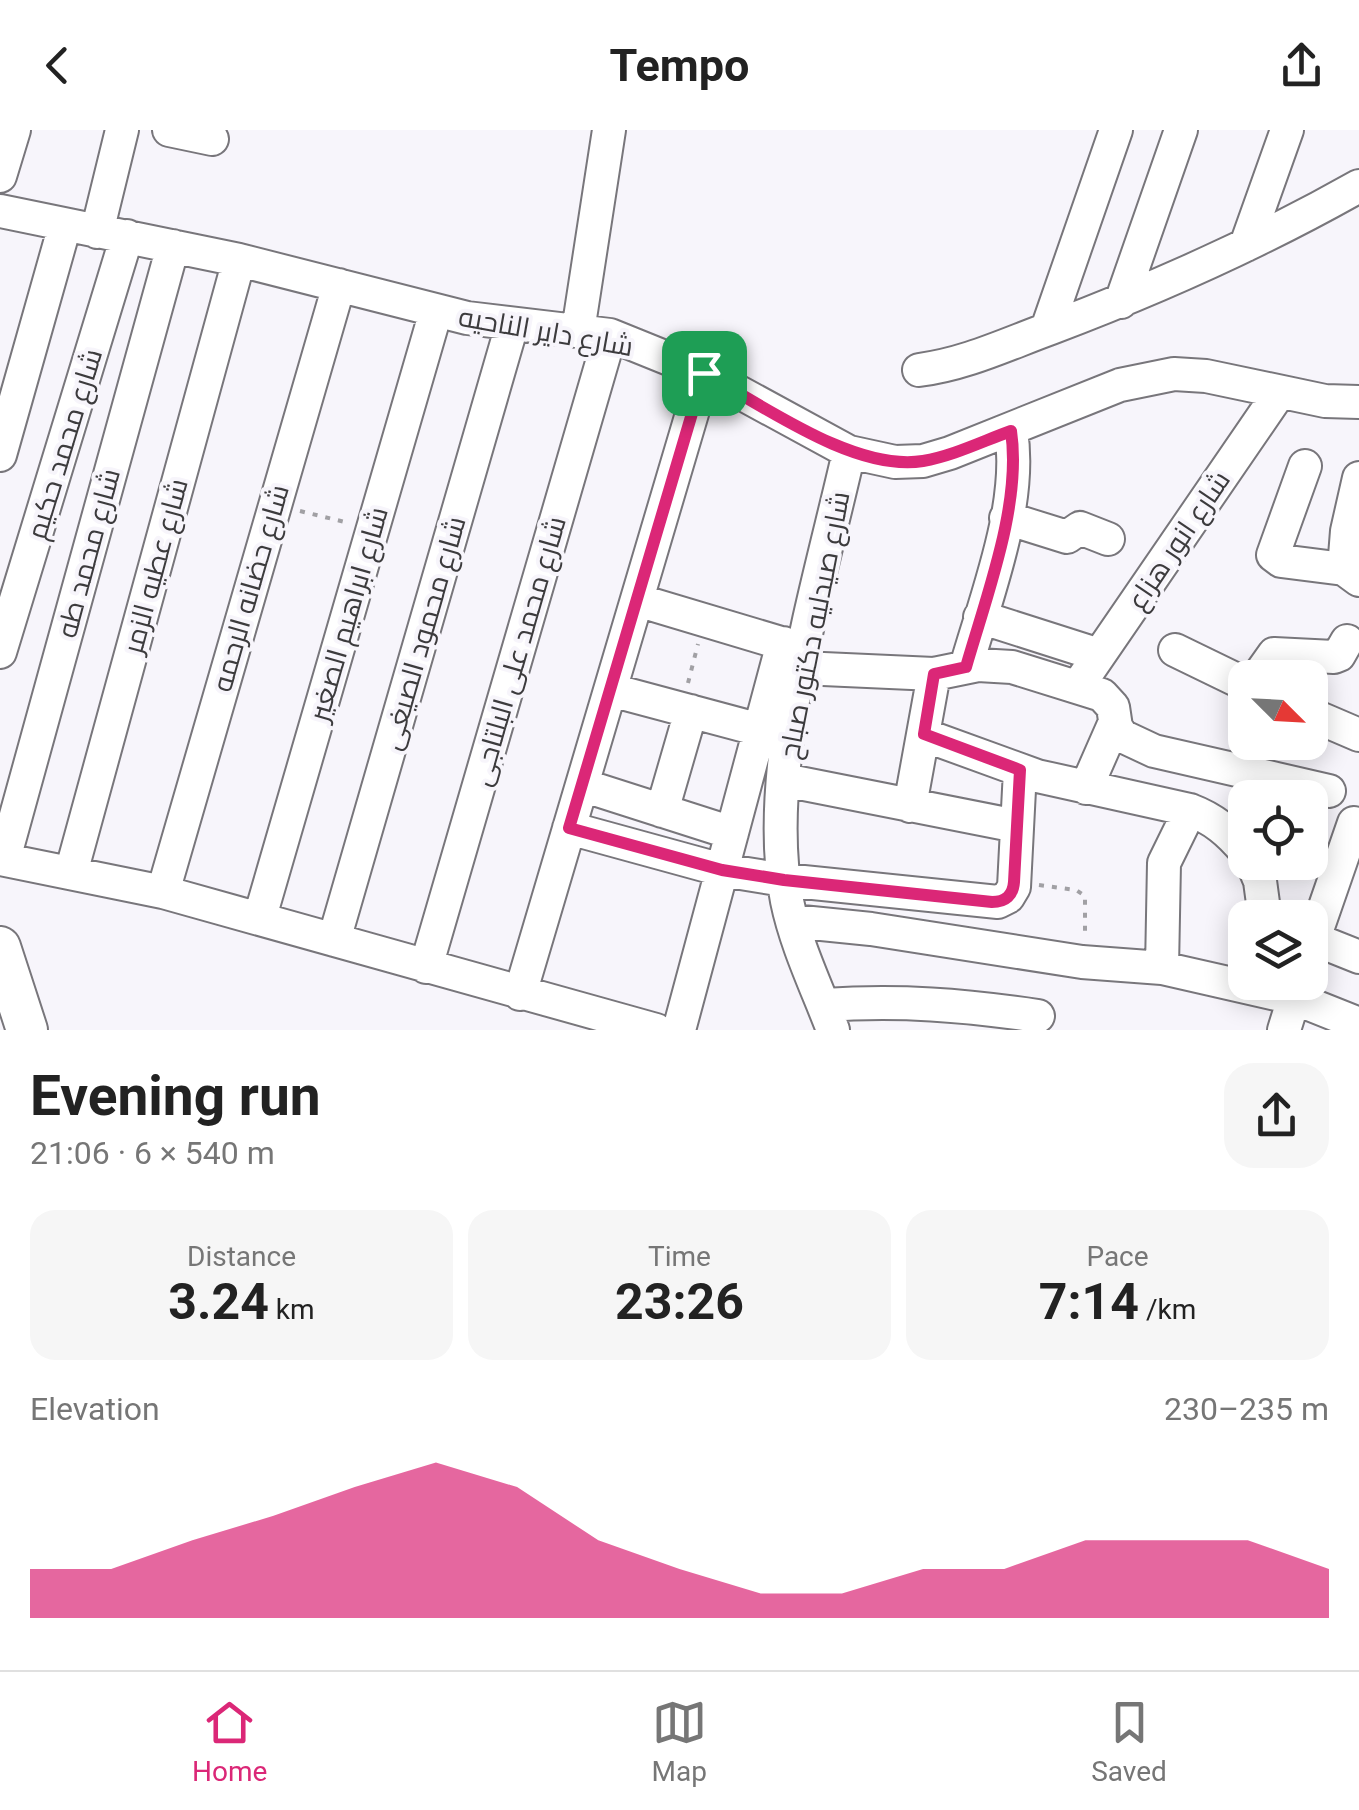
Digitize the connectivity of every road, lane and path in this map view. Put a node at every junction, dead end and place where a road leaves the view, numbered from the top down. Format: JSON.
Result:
{"nodes":[{"id":1,"x":14,"y":130,"type":"edge"},
{"id":2,"x":122,"y":130,"type":"edge"},
{"id":3,"x":170,"y":130,"type":"edge"},
{"id":4,"x":609,"y":130,"type":"edge"},
{"id":5,"x":1116,"y":130,"type":"edge"},
{"id":6,"x":1180,"y":130,"type":"edge"},
{"id":7,"x":1287,"y":130,"type":"edge"},
{"id":8,"x":212,"y":139,"type":"dead end"},
{"id":9,"x":0,"y":176,"type":"edge"},
{"id":10,"x":1359,"y":186,"type":"edge"},
{"id":11,"x":0,"y":211,"type":"edge"},
{"id":12,"x":96,"y":231,"type":"junction"},
{"id":13,"x":1246,"y":245,"type":"junction"},
{"id":14,"x":172,"y":246,"type":"junction"},
{"id":15,"x":239,"y":260,"type":"junction"},
{"id":16,"x":339,"y":285,"type":"junction"},
{"id":17,"x":1120,"y":302,"type":"junction"},
{"id":18,"x":436,"y":312,"type":"junction"},
{"id":19,"x":512,"y":325,"type":"junction"},
{"id":20,"x":1047,"y":330,"type":"junction"},
{"id":21,"x":594,"y":333,"type":"junction"},
{"id":22,"x":919,"y":370,"type":"dead end"},
{"id":23,"x":704,"y":373,"type":"junction"},
{"id":24,"x":1278,"y":392,"type":"junction"},
{"id":25,"x":1359,"y":402,"type":"edge"},
{"id":26,"x":1011,"y":431,"type":"junction"},
{"id":27,"x":849,"y":452,"type":"junction"},
{"id":28,"x":0,"y":456,"type":"edge"},
{"id":29,"x":1305,"y":466,"type":"dead end"},
{"id":30,"x":1359,"y":478,"type":"edge"},
{"id":31,"x":274,"y":504,"type":"junction"},
{"id":32,"x":1006,"y":518,"type":"junction"},
{"id":33,"x":373,"y":529,"type":"junction"},
{"id":34,"x":1108,"y":539,"type":"dead end"},
{"id":35,"x":1351,"y":575,"type":"edge"},
{"id":36,"x":638,"y":600,"type":"junction"},
{"id":37,"x":980,"y":617,"type":"junction"},
{"id":38,"x":704,"y":620,"type":"junction"},
{"id":39,"x":1347,"y":641,"type":"dead end"},
{"id":40,"x":1176,"y":650,"type":"dead end"},
{"id":41,"x":0,"y":652,"type":"edge"},
{"id":42,"x":796,"y":654,"type":"junction"},
{"id":43,"x":1099,"y":655,"type":"junction"},
{"id":44,"x":1270,"y":660,"type":"edge"},
{"id":45,"x":966,"y":667,"type":"junction"},
{"id":46,"x":934,"y":674,"type":"junction"},
{"id":47,"x":1228,"y":676,"type":"edge"},
{"id":48,"x":1078,"y":686,"type":"junction"},
{"id":49,"x":610,"y":690,"type":"junction"},
{"id":50,"x":686,"y":710,"type":"junction"},
{"id":51,"x":1115,"y":722,"type":"junction"},
{"id":52,"x":1328,"y":722,"type":"edge"},
{"id":53,"x":774,"y":733,"type":"junction"},
{"id":54,"x":924,"y":734,"type":"junction"},
{"id":55,"x":1359,"y":735,"type":"edge"},
{"id":56,"x":1020,"y":770,"type":"junction"},
{"id":57,"x":784,"y":780,"type":"junction"},
{"id":58,"x":582,"y":785,"type":"junction"},
{"id":59,"x":1086,"y":788,"type":"junction"},
{"id":60,"x":1329,"y":791,"type":"dead end"},
{"id":61,"x":910,"y":806,"type":"junction"},
{"id":62,"x":1190,"y":810,"type":"junction"},
{"id":63,"x":662,"y":811,"type":"junction"},
{"id":64,"x":1354,"y":823,"type":"dead end"},
{"id":65,"x":1017,"y":826,"type":"junction"},
{"id":66,"x":569,"y":828,"type":"junction"},
{"id":67,"x":1228,"y":831,"type":"edge"},
{"id":68,"x":732,"y":834,"type":"junction"},
{"id":69,"x":2,"y":859,"type":"edge"},
{"id":70,"x":722,"y":870,"type":"junction"},
{"id":71,"x":71,"y":873,"type":"junction"},
{"id":72,"x":1349,"y":874,"type":"edge"},
{"id":73,"x":784,"y":880,"type":"junction"},
{"id":74,"x":1014,"y":882,"type":"junction"},
{"id":75,"x":164,"y":892,"type":"junction"},
{"id":76,"x":1328,"y":914,"type":"edge"},
{"id":77,"x":260,"y":917,"type":"junction"},
{"id":78,"x":792,"y":921,"type":"junction"},
{"id":79,"x":334,"y":940,"type":"junction"},
{"id":80,"x":0,"y":947,"type":"edge"},
{"id":81,"x":1328,"y":949,"type":"edge"},
{"id":82,"x":1359,"y":957,"type":"edge"},
{"id":83,"x":1082,"y":962,"type":"junction"},
{"id":84,"x":426,"y":967,"type":"junction"},
{"id":85,"x":1162,"y":968,"type":"junction"},
{"id":86,"x":1228,"y":980,"type":"edge"},
{"id":87,"x":520,"y":994,"type":"junction"},
{"id":88,"x":1283,"y":1000,"type":"edge"},
{"id":89,"x":1306,"y":1000,"type":"edge"},
{"id":90,"x":1038,"y":1016,"type":"dead end"},
{"id":91,"x":828,"y":1018,"type":"edge"},
{"id":92,"x":1359,"y":1024,"type":"edge"},
{"id":93,"x":27,"y":1030,"type":"edge"},
{"id":94,"x":656,"y":1030,"type":"edge"},
{"id":95,"x":679,"y":1030,"type":"edge"},
{"id":96,"x":1284,"y":1030,"type":"edge"}],
"edges":[{"from":1,"to":9,"type":"street"},
{"from":2,"to":12,"type":"street"},
{"from":3,"to":8,"type":"street"},
{"from":4,"to":21,"type":"street","name":"شارع محمد على البلتاجى"},
{"from":5,"to":20,"type":"street"},
{"from":6,"to":17,"type":"street"},
{"from":7,"to":13,"type":"street"},
{"from":10,"to":13,"type":"street"},
{"from":11,"to":12,"type":"street","name":"شارع داير الناحيه"},
{"from":12,"to":14,"type":"street","name":"شارع داير الناحيه"},
{"from":12,"to":28,"type":"street"},
{"from":12,"to":41,"type":"street","name":"شارع محمد حكيم"},
{"from":13,"to":17,"type":"street"},
{"from":14,"to":15,"type":"street","name":"شارع داير الناحيه"},
{"from":14,"to":69,"type":"street","name":"شارع محمد طه"},
{"from":15,"to":16,"type":"street","name":"شارع داير الناحيه"},
{"from":15,"to":71,"type":"street","name":"شارع عطيه الزمر"},
{"from":16,"to":18,"type":"street","name":"شارع داير الناحيه"},
{"from":16,"to":31,"type":"street","name":"شارع حضانه الرحمه"},
{"from":17,"to":20,"type":"street"},
{"from":18,"to":19,"type":"street","name":"شارع داير الناحيه"},
{"from":18,"to":33,"type":"street","name":"شارع ابراهيم الصغير"},
{"from":19,"to":21,"type":"street","name":"شارع داير الناحيه"},
{"from":19,"to":79,"type":"street","name":"شارع محمود الصيغى"},
{"from":20,"to":22,"type":"street"},
{"from":21,"to":23,"type":"street","name":"شارع داير الناحيه"},
{"from":21,"to":84,"type":"street","name":"شارع محمد على البلتاجى"},
{"from":23,"to":27,"type":"street","name":"شارع داير الناحيه"},
{"from":23,"to":36,"type":"street"},
{"from":24,"to":25,"type":"street","name":"شارع داير الناحيه"},
{"from":24,"to":26,"type":"street","name":"شارع داير الناحيه"},
{"from":24,"to":43,"type":"street","name":"شارع انور هزاع"},
{"from":26,"to":27,"type":"street","name":"شارع داير الناحيه"},
{"from":26,"to":32,"type":"street"},
{"from":27,"to":42,"type":"street","name":"شارع صيدليه دكتور صباح"},
{"from":29,"to":35,"type":"street"},
{"from":30,"to":35,"type":"street"},
{"from":31,"to":33,"type":"path"},
{"from":31,"to":75,"type":"street","name":"شارع حضانه الرحمه"},
{"from":32,"to":34,"type":"street"},
{"from":32,"to":37,"type":"street"},
{"from":33,"to":77,"type":"street","name":"شارع ابراهيم الصغير"},
{"from":36,"to":38,"type":"street"},
{"from":36,"to":49,"type":"street"},
{"from":37,"to":43,"type":"street"},
{"from":37,"to":45,"type":"street"},
{"from":38,"to":42,"type":"street"},
{"from":38,"to":50,"type":"path"},
{"from":39,"to":44,"type":"street"},
{"from":40,"to":47,"type":"street"},
{"from":42,"to":46,"type":"street"},
{"from":42,"to":53,"type":"street","name":"شارع صيدليه دكتور صباح"},
{"from":43,"to":48,"type":"street","name":"شارع انور هزاع"},
{"from":45,"to":46,"type":"street"},
{"from":45,"to":48,"type":"street"},
{"from":46,"to":54,"type":"street"},
{"from":48,"to":51,"type":"street"},
{"from":49,"to":50,"type":"street"},
{"from":49,"to":58,"type":"street"},
{"from":50,"to":53,"type":"street"},
{"from":50,"to":63,"type":"street"},
{"from":51,"to":59,"type":"street"},
{"from":51,"to":60,"type":"street"},
{"from":52,"to":55,"type":"street"},
{"from":53,"to":57,"type":"street","name":"شارع صيدليه دكتور صباح"},
{"from":53,"to":68,"type":"street"},
{"from":54,"to":56,"type":"street"},
{"from":54,"to":61,"type":"street"},
{"from":56,"to":59,"type":"street"},
{"from":56,"to":65,"type":"street"},
{"from":57,"to":61,"type":"street"},
{"from":57,"to":73,"type":"street","name":"شارع صيدليه دكتور صباح"},
{"from":58,"to":63,"type":"street"},
{"from":58,"to":66,"type":"street"},
{"from":59,"to":62,"type":"street"},
{"from":61,"to":65,"type":"street"},
{"from":62,"to":67,"type":"street"},
{"from":62,"to":85,"type":"street"},
{"from":63,"to":68,"type":"street"},
{"from":64,"to":72,"type":"street"},
{"from":65,"to":74,"type":"street"},
{"from":66,"to":70,"type":"street"},
{"from":66,"to":87,"type":"street"},
{"from":68,"to":70,"type":"street"},
{"from":69,"to":71,"type":"street"},
{"from":70,"to":73,"type":"street"},
{"from":70,"to":95,"type":"street"},
{"from":71,"to":75,"type":"street"},
{"from":72,"to":76,"type":"street"},
{"from":73,"to":74,"type":"street"},
{"from":73,"to":78,"type":"street","name":"شارع صيدليه دكتور صباح"},
{"from":74,"to":83,"type":"path"},
{"from":75,"to":77,"type":"street"},
{"from":77,"to":79,"type":"street"},
{"from":78,"to":83,"type":"street"},
{"from":78,"to":91,"type":"street","name":"شارع صيدليه دكتور صباح"},
{"from":79,"to":84,"type":"street"},
{"from":80,"to":93,"type":"main road"},
{"from":81,"to":82,"type":"street"},
{"from":83,"to":85,"type":"street"},
{"from":84,"to":87,"type":"street"},
{"from":85,"to":86,"type":"street"},
{"from":87,"to":94,"type":"street"},
{"from":88,"to":96,"type":"street"},
{"from":89,"to":92,"type":"street"},
{"from":90,"to":91,"type":"street"}]}
